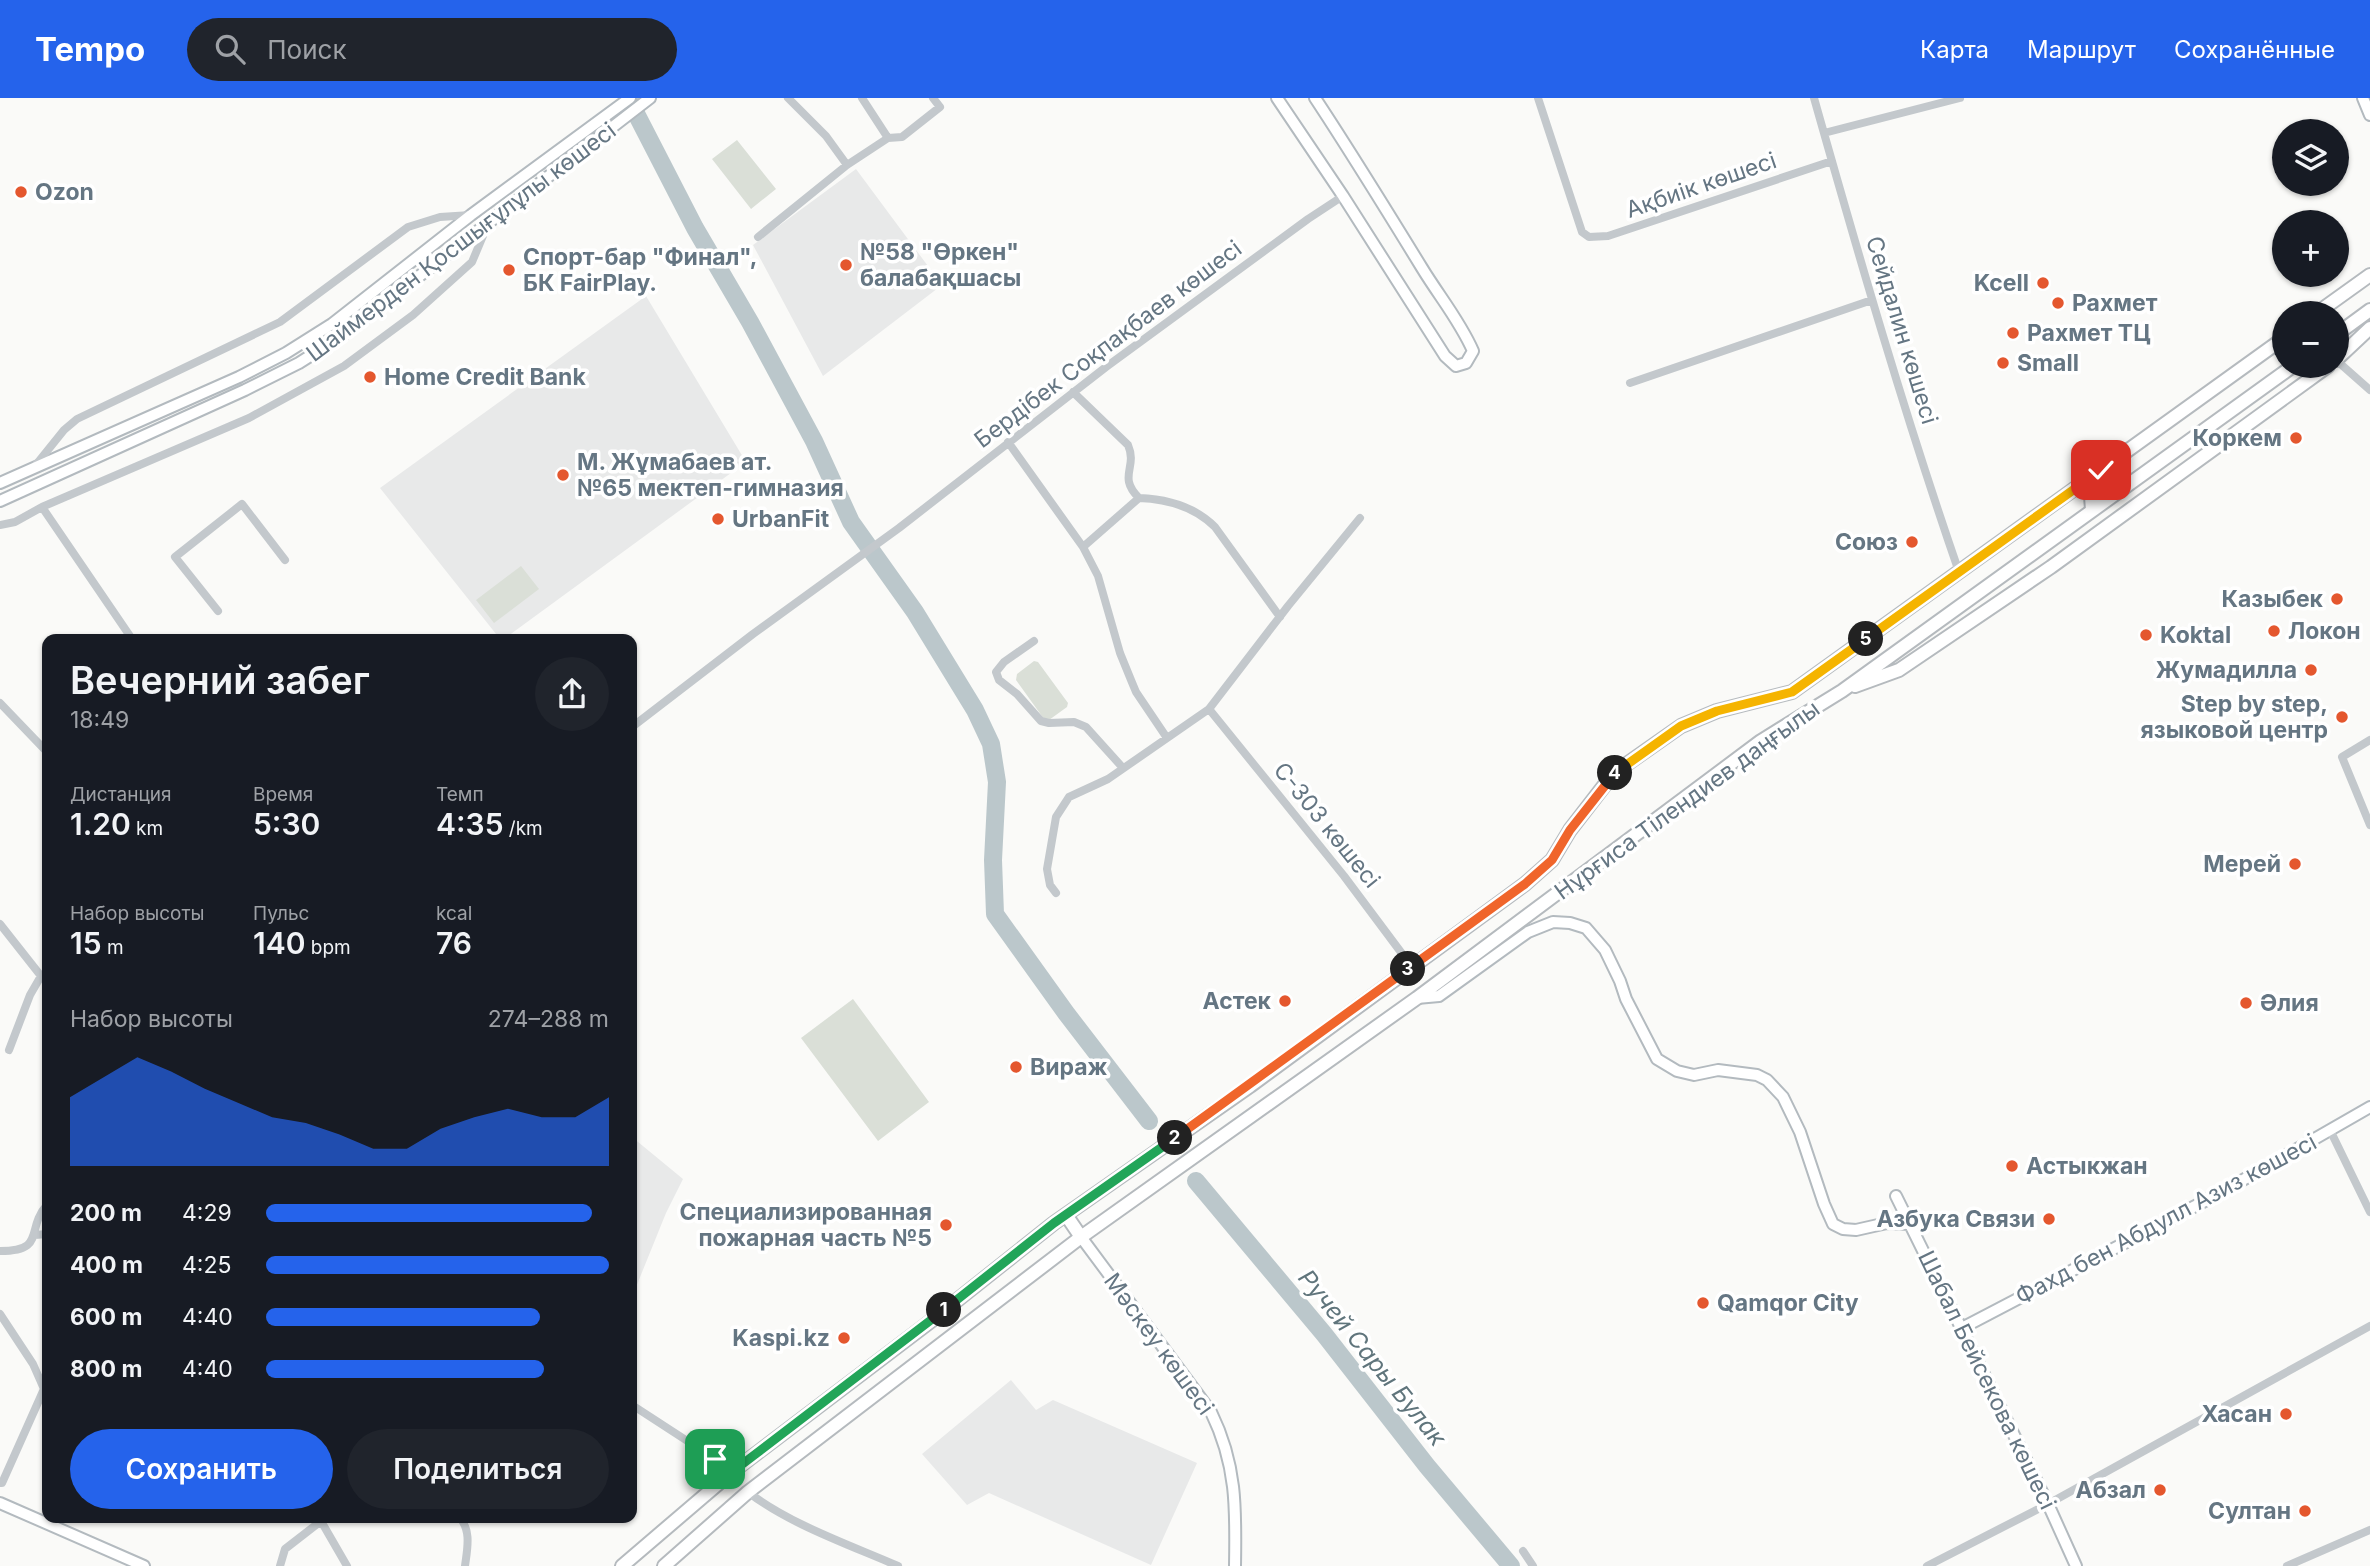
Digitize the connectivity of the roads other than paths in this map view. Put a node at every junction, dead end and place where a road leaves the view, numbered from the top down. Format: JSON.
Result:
{"nodes":[{"id":1,"x":630,"y":98,"type":"edge"},
{"id":2,"x":650,"y":98,"type":"edge"},
{"id":3,"x":789,"y":98,"type":"edge"},
{"id":4,"x":862,"y":98,"type":"edge"},
{"id":5,"x":933,"y":98,"type":"edge"},
{"id":6,"x":1277,"y":98,"type":"edge"},
{"id":7,"x":1315,"y":98,"type":"edge"},
{"id":8,"x":1549,"y":98,"type":"edge"},
{"id":9,"x":1814,"y":98,"type":"edge"},
{"id":10,"x":1960,"y":98,"type":"edge"},
{"id":11,"x":2362,"y":98,"type":"edge"},
{"id":12,"x":1539,"y":100,"type":"edge"},
{"id":13,"x":2370,"y":115,"type":"edge"},
{"id":14,"x":1824,"y":133,"type":"junction"},
{"id":15,"x":888,"y":138,"type":"junction"},
{"id":16,"x":1832,"y":160,"type":"junction"},
{"id":17,"x":847,"y":165,"type":"junction"},
{"id":18,"x":1343,"y":196,"type":"junction"},
{"id":19,"x":471,"y":215,"type":"junction"},
{"id":20,"x":488,"y":223,"type":"junction"},
{"id":21,"x":758,"y":237,"type":"dead end"},
{"id":22,"x":2369,"y":276,"type":"edge"},
{"id":23,"x":1872,"y":300,"type":"junction"},
{"id":24,"x":2334,"y":301,"type":"edge"},
{"id":25,"x":2370,"y":310,"type":"edge"},
{"id":26,"x":2349,"y":325,"type":"edge"},
{"id":27,"x":2370,"y":328,"type":"edge"},
{"id":28,"x":2272,"y":347,"type":"edge"},
{"id":29,"x":2349,"y":349,"type":"edge"},
{"id":30,"x":2349,"y":371,"type":"edge"},
{"id":31,"x":2276,"y":378,"type":"edge"},
{"id":32,"x":2309,"y":379,"type":"joint"},
{"id":33,"x":1630,"y":383,"type":"dead end"},
{"id":34,"x":2259,"y":390,"type":"junction"},
{"id":35,"x":2370,"y":390,"type":"edge"},
{"id":36,"x":1073,"y":392,"type":"junction"},
{"id":37,"x":1008,"y":442,"type":"junction"},
{"id":38,"x":34,"y":467,"type":"junction"},
{"id":39,"x":0,"y":483,"type":"edge"},
{"id":40,"x":2079,"y":485,"type":"junction"},
{"id":41,"x":1139,"y":498,"type":"junction"},
{"id":42,"x":0,"y":501,"type":"edge"},
{"id":43,"x":42,"y":507,"type":"junction"},
{"id":44,"x":2092,"y":510,"type":"junction"},
{"id":45,"x":1360,"y":518,"type":"dead end"},
{"id":46,"x":0,"y":525,"type":"edge"},
{"id":47,"x":1083,"y":547,"type":"junction"},
{"id":48,"x":285,"y":560,"type":"dead end"},
{"id":49,"x":1959,"y":572,"type":"junction"},
{"id":50,"x":218,"y":611,"type":"dead end"},
{"id":51,"x":1280,"y":617,"type":"junction"},
{"id":52,"x":129,"y":634,"type":"edge"},
{"id":53,"x":1034,"y":641,"type":"dead end"},
{"id":54,"x":1842,"y":691,"type":"junction"},
{"id":55,"x":1792,"y":692,"type":"junction"},
{"id":56,"x":0,"y":703,"type":"edge"},
{"id":57,"x":1209,"y":709,"type":"junction"},
{"id":58,"x":1806,"y":713,"type":"junction"},
{"id":59,"x":637,"y":723,"type":"edge"},
{"id":60,"x":1167,"y":738,"type":"junction"},
{"id":61,"x":2370,"y":740,"type":"edge"},
{"id":62,"x":42,"y":747,"type":"edge"},
{"id":63,"x":1124,"y":768,"type":"junction"},
{"id":64,"x":2370,"y":825,"type":"edge"},
{"id":65,"x":1056,"y":893,"type":"dead end"},
{"id":66,"x":0,"y":924,"type":"edge"},
{"id":67,"x":1412,"y":967,"type":"junction"},
{"id":68,"x":42,"y":971,"type":"edge"},
{"id":69,"x":42,"y":976,"type":"edge"},
{"id":70,"x":1417,"y":998,"type":"junction"},
{"id":71,"x":9,"y":1050,"type":"dead end"},
{"id":72,"x":1250,"y":1086,"type":"junction"},
{"id":73,"x":1265,"y":1107,"type":"junction"},
{"id":74,"x":2370,"y":1107,"type":"edge"},
{"id":75,"x":2330,"y":1130,"type":"junction"},
{"id":76,"x":1896,"y":1196,"type":"dead end"},
{"id":77,"x":2370,"y":1212,"type":"edge"},
{"id":78,"x":42,"y":1214,"type":"edge"},
{"id":79,"x":1066,"y":1215,"type":"junction"},
{"id":80,"x":1910,"y":1224,"type":"junction"},
{"id":81,"x":42,"y":1234,"type":"edge"},
{"id":82,"x":35,"y":1235,"type":"junction"},
{"id":83,"x":1081,"y":1237,"type":"junction"},
{"id":84,"x":0,"y":1251,"type":"edge"},
{"id":85,"x":0,"y":1314,"type":"edge"},
{"id":86,"x":2370,"y":1326,"type":"edge"},
{"id":87,"x":1962,"y":1328,"type":"junction"},
{"id":88,"x":42,"y":1384,"type":"edge"},
{"id":89,"x":42,"y":1393,"type":"edge"},
{"id":90,"x":637,"y":1408,"type":"edge"},
{"id":91,"x":732,"y":1472,"type":"junction"},
{"id":92,"x":1,"y":1483,"type":"edge"},
{"id":93,"x":748,"y":1492,"type":"junction"},
{"id":94,"x":0,"y":1503,"type":"edge"},
{"id":95,"x":2048,"y":1504,"type":"junction"},
{"id":96,"x":42,"y":1521,"type":"edge"},
{"id":97,"x":46,"y":1523,"type":"edge"},
{"id":98,"x":318,"y":1523,"type":"edge"},
{"id":99,"x":325,"y":1523,"type":"edge"},
{"id":100,"x":464,"y":1523,"type":"edge"},
{"id":101,"x":2370,"y":1530,"type":"edge"},
{"id":102,"x":1523,"y":1551,"type":"dead end"},
{"id":103,"x":144,"y":1566,"type":"edge"},
{"id":104,"x":280,"y":1566,"type":"edge"},
{"id":105,"x":347,"y":1566,"type":"edge"},
{"id":106,"x":465,"y":1566,"type":"edge"},
{"id":107,"x":622,"y":1566,"type":"edge"},
{"id":108,"x":664,"y":1566,"type":"edge"},
{"id":109,"x":898,"y":1566,"type":"edge"},
{"id":110,"x":1235,"y":1566,"type":"edge"},
{"id":111,"x":1533,"y":1566,"type":"edge"},
{"id":112,"x":1927,"y":1566,"type":"edge"},
{"id":113,"x":2076,"y":1566,"type":"edge"},
{"id":114,"x":2287,"y":1566,"type":"edge"}],
"edges":[{"from":1,"to":19,"type":"main road","name":"Шаймерден Қосшығұлұлы көшесі"},
{"from":2,"to":20,"type":"main road","name":"Шаймерден Қосшығұлұлы көшесі"},
{"from":3,"to":17,"type":"street"},
{"from":4,"to":15,"type":"street"},
{"from":5,"to":15,"type":"street"},
{"from":6,"to":18,"type":"main road"},
{"from":7,"to":18,"type":"main road"},
{"from":8,"to":12,"type":"street"},
{"from":9,"to":14,"type":"street","name":"Сейдалин көшесі"},
{"from":10,"to":14,"type":"street"},
{"from":11,"to":13,"type":"main road"},
{"from":12,"to":16,"type":"street","name":"Ақбиік көшесі"},
{"from":14,"to":16,"type":"street","name":"Сейдалин көшесі"},
{"from":15,"to":17,"type":"street"},
{"from":16,"to":23,"type":"street","name":"Сейдалин көшесі"},
{"from":17,"to":21,"type":"street"},
{"from":18,"to":36,"type":"street","name":"Бердібек Соқпақбаев көшесі"},
{"from":19,"to":38,"type":"main road","name":"Шаймерден Қосшығұлұлы көшесі"},
{"from":19,"to":38,"type":"street"},
{"from":20,"to":42,"type":"main road","name":"Шаймерден Қосшығұлұлы көшесі"},
{"from":20,"to":43,"type":"street"},
{"from":22,"to":24,"type":"main road"},
{"from":23,"to":33,"type":"street"},
{"from":23,"to":49,"type":"street","name":"Сейдалин көшесі"},
{"from":25,"to":26,"type":"main road"},
{"from":27,"to":29,"type":"main road"},
{"from":28,"to":40,"type":"main road","name":"Нұрғиса Тілендиев даңғылы"},
{"from":30,"to":35,"type":"street"},
{"from":31,"to":34,"type":"main road","name":"Нұрғиса Тілендиев даңғылы"},
{"from":32,"to":34,"type":"main road"},
{"from":32,"to":54,"type":"main road"},
{"from":34,"to":44,"type":"main road","name":"Нұрғиса Тілендиев даңғылы"},
{"from":36,"to":37,"type":"street","name":"Бердібек Соқпақбаев көшесі"},
{"from":36,"to":41,"type":"street"},
{"from":37,"to":47,"type":"street"},
{"from":37,"to":59,"type":"street","name":"Бердібек Соқпақбаев көшесі"},
{"from":38,"to":39,"type":"main road","name":"Шаймерден Қосшығұлұлы көшесі"},
{"from":40,"to":44,"type":"main road"},
{"from":40,"to":49,"type":"main road","name":"Нұрғиса Тілендиев даңғылы"},
{"from":41,"to":47,"type":"street"},
{"from":41,"to":51,"type":"street"},
{"from":43,"to":46,"type":"street"},
{"from":43,"to":52,"type":"street"},
{"from":44,"to":54,"type":"main road","name":"Нұрғиса Тілендиев даңғылы"},
{"from":45,"to":51,"type":"street"},
{"from":47,"to":60,"type":"street"},
{"from":48,"to":50,"type":"street"},
{"from":49,"to":55,"type":"main road","name":"Нұрғиса Тілендиев даңғылы"},
{"from":51,"to":57,"type":"street"},
{"from":53,"to":63,"type":"street"},
{"from":54,"to":58,"type":"main road","name":"Нұрғиса Тілендиев даңғылы"},
{"from":55,"to":58,"type":"main road"},
{"from":55,"to":67,"type":"main road","name":"Нұрғиса Тілендиев даңғылы"},
{"from":56,"to":62,"type":"street"},
{"from":57,"to":60,"type":"street"},
{"from":57,"to":67,"type":"street","name":"С-303 көшесі"},
{"from":58,"to":70,"type":"main road","name":"Нұрғиса Тілендиев даңғылы"},
{"from":60,"to":63,"type":"street"},
{"from":61,"to":64,"type":"street"},
{"from":63,"to":65,"type":"street"},
{"from":66,"to":68,"type":"street"},
{"from":67,"to":72,"type":"main road","name":"Нұрғиса Тілендиев даңғылы"},
{"from":69,"to":71,"type":"street"},
{"from":70,"to":73,"type":"main road","name":"Нұрғиса Тілендиев даңғылы"},
{"from":70,"to":80,"type":"main road"},
{"from":72,"to":73,"type":"main road"},
{"from":72,"to":79,"type":"main road","name":"Нұрғиса Тілендиев даңғылы"},
{"from":73,"to":83,"type":"main road","name":"Нұрғиса Тілендиев даңғылы"},
{"from":74,"to":75,"type":"main road","name":"Фахд бен Абдулл Азиз көшесі"},
{"from":75,"to":77,"type":"street"},
{"from":75,"to":87,"type":"main road","name":"Фахд бен Абдулл Азиз көшесі"},
{"from":76,"to":80,"type":"main road","name":"Шабал Бейсекова көшесі"},
{"from":78,"to":82,"type":"street"},
{"from":79,"to":83,"type":"main road","name":"Мәскеу көшесі"},
{"from":79,"to":91,"type":"main road","name":"Нұрғиса Тілендиев даңғылы"},
{"from":80,"to":87,"type":"main road","name":"Шабал Бейсекова көшесі"},
{"from":81,"to":82,"type":"street"},
{"from":82,"to":84,"type":"street"},
{"from":83,"to":93,"type":"main road","name":"Нұрғиса Тілендиев даңғылы"},
{"from":83,"to":110,"type":"main road","name":"Мәскеу көшесі"},
{"from":85,"to":88,"type":"street"},
{"from":86,"to":95,"type":"street"},
{"from":87,"to":95,"type":"main road","name":"Шабал Бейсекова көшесі"},
{"from":89,"to":92,"type":"street"},
{"from":90,"to":91,"type":"street"},
{"from":91,"to":93,"type":"main road"},
{"from":91,"to":107,"type":"main road","name":"Нұрғиса Тілендиев даңғылы"},
{"from":93,"to":108,"type":"main road","name":"Нұрғиса Тілендиев даңғылы"},
{"from":93,"to":109,"type":"street"},
{"from":94,"to":96,"type":"main road"},
{"from":95,"to":112,"type":"street"},
{"from":95,"to":113,"type":"main road","name":"Шабал Бейсекова көшесі"},
{"from":97,"to":103,"type":"main road"},
{"from":98,"to":104,"type":"street"},
{"from":99,"to":105,"type":"street"},
{"from":100,"to":106,"type":"street"},
{"from":101,"to":114,"type":"street"},
{"from":102,"to":111,"type":"street"}]}
